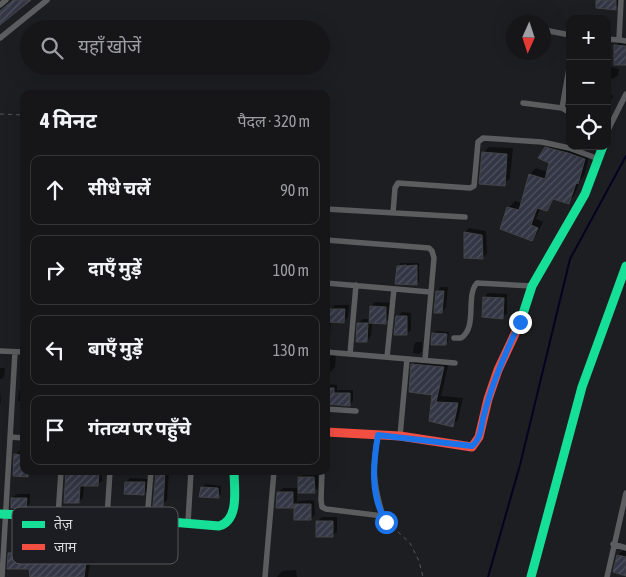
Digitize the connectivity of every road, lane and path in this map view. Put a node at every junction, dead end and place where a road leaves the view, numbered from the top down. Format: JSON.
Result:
{"nodes":[{"id":1,"x":6,"y":0,"type":"edge"},
{"id":2,"x":47,"y":0,"type":"edge"},
{"id":3,"x":622,"y":0,"type":"edge"},
{"id":4,"x":0,"y":5,"type":"edge"},
{"id":5,"x":22,"y":20,"type":"edge"},
{"id":6,"x":20,"y":22,"type":"edge"},
{"id":7,"x":551,"y":31,"type":"edge"},
{"id":8,"x":566,"y":34,"type":"edge"},
{"id":9,"x":0,"y":38,"type":"edge"},
{"id":10,"x":611,"y":39,"type":"edge"},
{"id":11,"x":619,"y":40,"type":"junction"},
{"id":12,"x":626,"y":41,"type":"edge"},
{"id":13,"x":566,"y":86,"type":"edge"},
{"id":14,"x":626,"y":94,"type":"edge"},
{"id":15,"x":523,"y":103,"type":"dead end"},
{"id":16,"x":562,"y":108,"type":"junction"},
{"id":17,"x":566,"y":110,"type":"edge"},
{"id":18,"x":0,"y":114,"type":"edge"},
{"id":19,"x":20,"y":115,"type":"edge"},
{"id":20,"x":611,"y":124,"type":"edge"},
{"id":21,"x":602,"y":150,"type":"edge"},
{"id":22,"x":599,"y":159,"type":"junction"},
{"id":23,"x":330,"y":209,"type":"edge"},
{"id":24,"x":393,"y":213,"type":"junction"},
{"id":25,"x":465,"y":217,"type":"dead end"},
{"id":26,"x":330,"y":240,"type":"edge"},
{"id":27,"x":626,"y":266,"type":"edge"},
{"id":28,"x":330,"y":283,"type":"edge"},
{"id":29,"x":356,"y":285,"type":"junction"},
{"id":30,"x":532,"y":286,"type":"junction"},
{"id":31,"x":394,"y":288,"type":"junction"},
{"id":32,"x":430,"y":292,"type":"junction"},
{"id":33,"x":454,"y":338,"type":"dead end"},
{"id":34,"x":0,"y":351,"type":"edge"},
{"id":35,"x":15,"y":352,"type":"junction"},
{"id":36,"x":20,"y":352,"type":"edge"},
{"id":37,"x":330,"y":352,"type":"edge"},
{"id":38,"x":350,"y":354,"type":"junction"},
{"id":39,"x":387,"y":357,"type":"junction"},
{"id":40,"x":407,"y":359,"type":"junction"},
{"id":41,"x":425,"y":360,"type":"junction"},
{"id":42,"x":455,"y":363,"type":"dead end"},
{"id":43,"x":330,"y":409,"type":"edge"},
{"id":44,"x":356,"y":410,"type":"dead end"},
{"id":45,"x":330,"y":432,"type":"edge"},
{"id":46,"x":378,"y":435,"type":"junction"},
{"id":47,"x":400,"y":436,"type":"junction"},
{"id":48,"x":10,"y":437,"type":"junction"},
{"id":49,"x":20,"y":438,"type":"edge"},
{"id":50,"x":61,"y":475,"type":"edge"},
{"id":51,"x":110,"y":475,"type":"edge"},
{"id":52,"x":151,"y":475,"type":"edge"},
{"id":53,"x":191,"y":475,"type":"edge"},
{"id":54,"x":234,"y":475,"type":"edge"},
{"id":55,"x":274,"y":475,"type":"edge"},
{"id":56,"x":322,"y":475,"type":"edge"},
{"id":57,"x":626,"y":493,"type":"edge"},
{"id":58,"x":59,"y":507,"type":"edge"},
{"id":59,"x":108,"y":507,"type":"edge"},
{"id":60,"x":148,"y":507,"type":"edge"},
{"id":61,"x":2,"y":514,"type":"edge"},
{"id":62,"x":383,"y":516,"type":"junction"},
{"id":63,"x":178,"y":522,"type":"edge"},
{"id":64,"x":188,"y":523,"type":"junction"},
{"id":65,"x":614,"y":544,"type":"junction"},
{"id":66,"x":626,"y":548,"type":"edge"},
{"id":67,"x":2,"y":577,"type":"edge"},
{"id":68,"x":265,"y":577,"type":"edge"},
{"id":69,"x":423,"y":577,"type":"edge"},
{"id":70,"x":531,"y":577,"type":"edge"},
{"id":71,"x":607,"y":577,"type":"edge"}],
"edges":[{"from":1,"to":4,"type":"street"},
{"from":2,"to":5,"type":"street"},
{"from":3,"to":11,"type":"street"},
{"from":6,"to":9,"type":"street"},
{"from":7,"to":8,"type":"street"},
{"from":10,"to":11,"type":"street"},
{"from":11,"to":12,"type":"street"},
{"from":13,"to":16,"type":"street"},
{"from":14,"to":20,"type":"street"},
{"from":15,"to":16,"type":"street"},
{"from":16,"to":17,"type":"street"},
{"from":18,"to":19,"type":"path"},
{"from":21,"to":22,"type":"street"},
{"from":22,"to":24,"type":"street"},
{"from":22,"to":30,"type":"street"},
{"from":23,"to":24,"type":"street"},
{"from":24,"to":25,"type":"street"},
{"from":26,"to":32,"type":"street"},
{"from":27,"to":70,"type":"street"},
{"from":28,"to":29,"type":"street"},
{"from":29,"to":31,"type":"street"},
{"from":29,"to":38,"type":"street"},
{"from":30,"to":33,"type":"street"},
{"from":30,"to":47,"type":"street"},
{"from":31,"to":32,"type":"street"},
{"from":31,"to":39,"type":"street"},
{"from":32,"to":41,"type":"street"},
{"from":34,"to":35,"type":"street"},
{"from":35,"to":36,"type":"street"},
{"from":35,"to":48,"type":"street"},
{"from":37,"to":38,"type":"street"},
{"from":38,"to":39,"type":"street"},
{"from":39,"to":40,"type":"street"},
{"from":40,"to":41,"type":"street"},
{"from":40,"to":47,"type":"street"},
{"from":41,"to":42,"type":"street"},
{"from":43,"to":44,"type":"street"},
{"from":45,"to":46,"type":"street"},
{"from":46,"to":47,"type":"street"},
{"from":46,"to":62,"type":"street"},
{"from":48,"to":49,"type":"street"},
{"from":48,"to":61,"type":"street"},
{"from":50,"to":58,"type":"street"},
{"from":51,"to":59,"type":"street"},
{"from":52,"to":60,"type":"street"},
{"from":53,"to":64,"type":"street"},
{"from":54,"to":64,"type":"street"},
{"from":55,"to":68,"type":"street"},
{"from":56,"to":62,"type":"street"},
{"from":57,"to":65,"type":"street"},
{"from":61,"to":67,"type":"street"},
{"from":62,"to":69,"type":"path"},
{"from":63,"to":64,"type":"street"},
{"from":65,"to":66,"type":"street"},
{"from":65,"to":71,"type":"street"}]}
